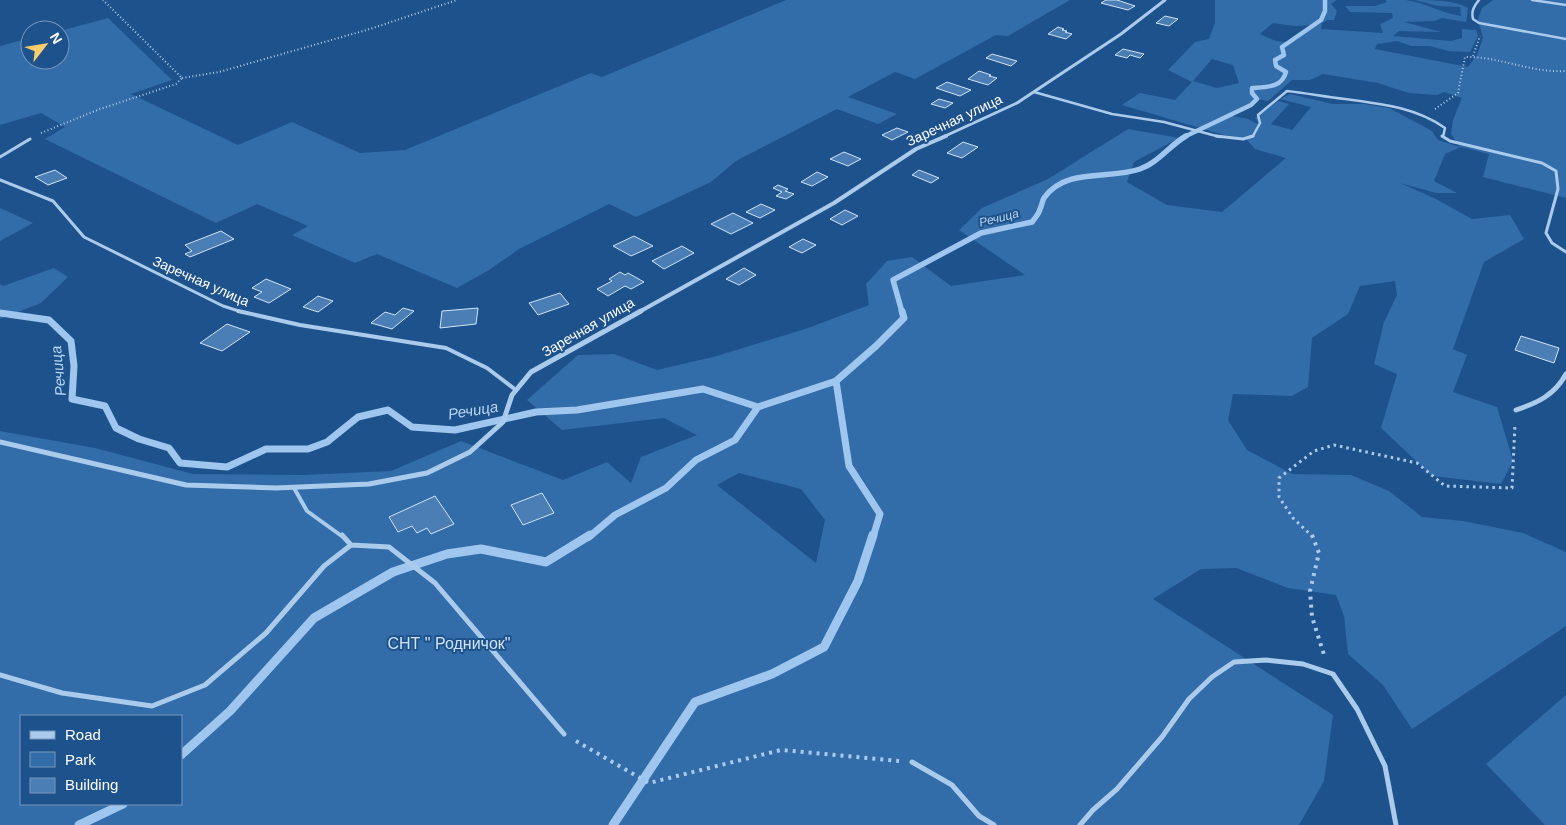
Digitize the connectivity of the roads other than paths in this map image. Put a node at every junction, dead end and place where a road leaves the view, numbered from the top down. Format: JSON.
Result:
{"nodes":[{"id":1,"x":1165,"y":0,"type":"edge"},
{"id":2,"x":1479,"y":0,"type":"edge"},
{"id":3,"x":1532,"y":0,"type":"edge"},
{"id":4,"x":1566,"y":5,"type":"edge"},
{"id":5,"x":1566,"y":39,"type":"edge"},
{"id":6,"x":1034,"y":92,"type":"junction"},
{"id":7,"x":30,"y":139,"type":"road end"},
{"id":8,"x":0,"y":157,"type":"edge"},
{"id":9,"x":0,"y":180,"type":"edge"},
{"id":10,"x":1566,"y":252,"type":"edge"},
{"id":11,"x":1566,"y":374,"type":"edge"},
{"id":12,"x":516,"y":390,"type":"junction"},
{"id":13,"x":1516,"y":410,"type":"road end"},
{"id":14,"x":0,"y":442,"type":"edge"},
{"id":15,"x":294,"y":488,"type":"junction"},
{"id":16,"x":351,"y":545,"type":"junction"},
{"id":17,"x":0,"y":676,"type":"edge"},
{"id":18,"x":564,"y":734,"type":"road end"},
{"id":19,"x":912,"y":762,"type":"road end"},
{"id":20,"x":994,"y":825,"type":"edge"},
{"id":21,"x":1080,"y":825,"type":"edge"},
{"id":22,"x":1396,"y":825,"type":"edge"}],
"edges":[{"from":1,"to":6,"type":"street","name":"Заречная улица"},
{"from":2,"to":5,"type":"lane"},
{"from":3,"to":4,"type":"lane"},
{"from":6,"to":10,"type":"lane"},
{"from":6,"to":12,"type":"street","name":"Заречная улица"},
{"from":7,"to":8,"type":"lane"},
{"from":9,"to":12,"type":"lane","name":"Заречная улица"},
{"from":11,"to":13,"type":"street"},
{"from":12,"to":15,"type":"street"},
{"from":14,"to":15,"type":"street"},
{"from":15,"to":16,"type":"lane"},
{"from":16,"to":17,"type":"lane"},
{"from":16,"to":18,"type":"lane"},
{"from":19,"to":20,"type":"lane"},
{"from":21,"to":22,"type":"lane"}]}
